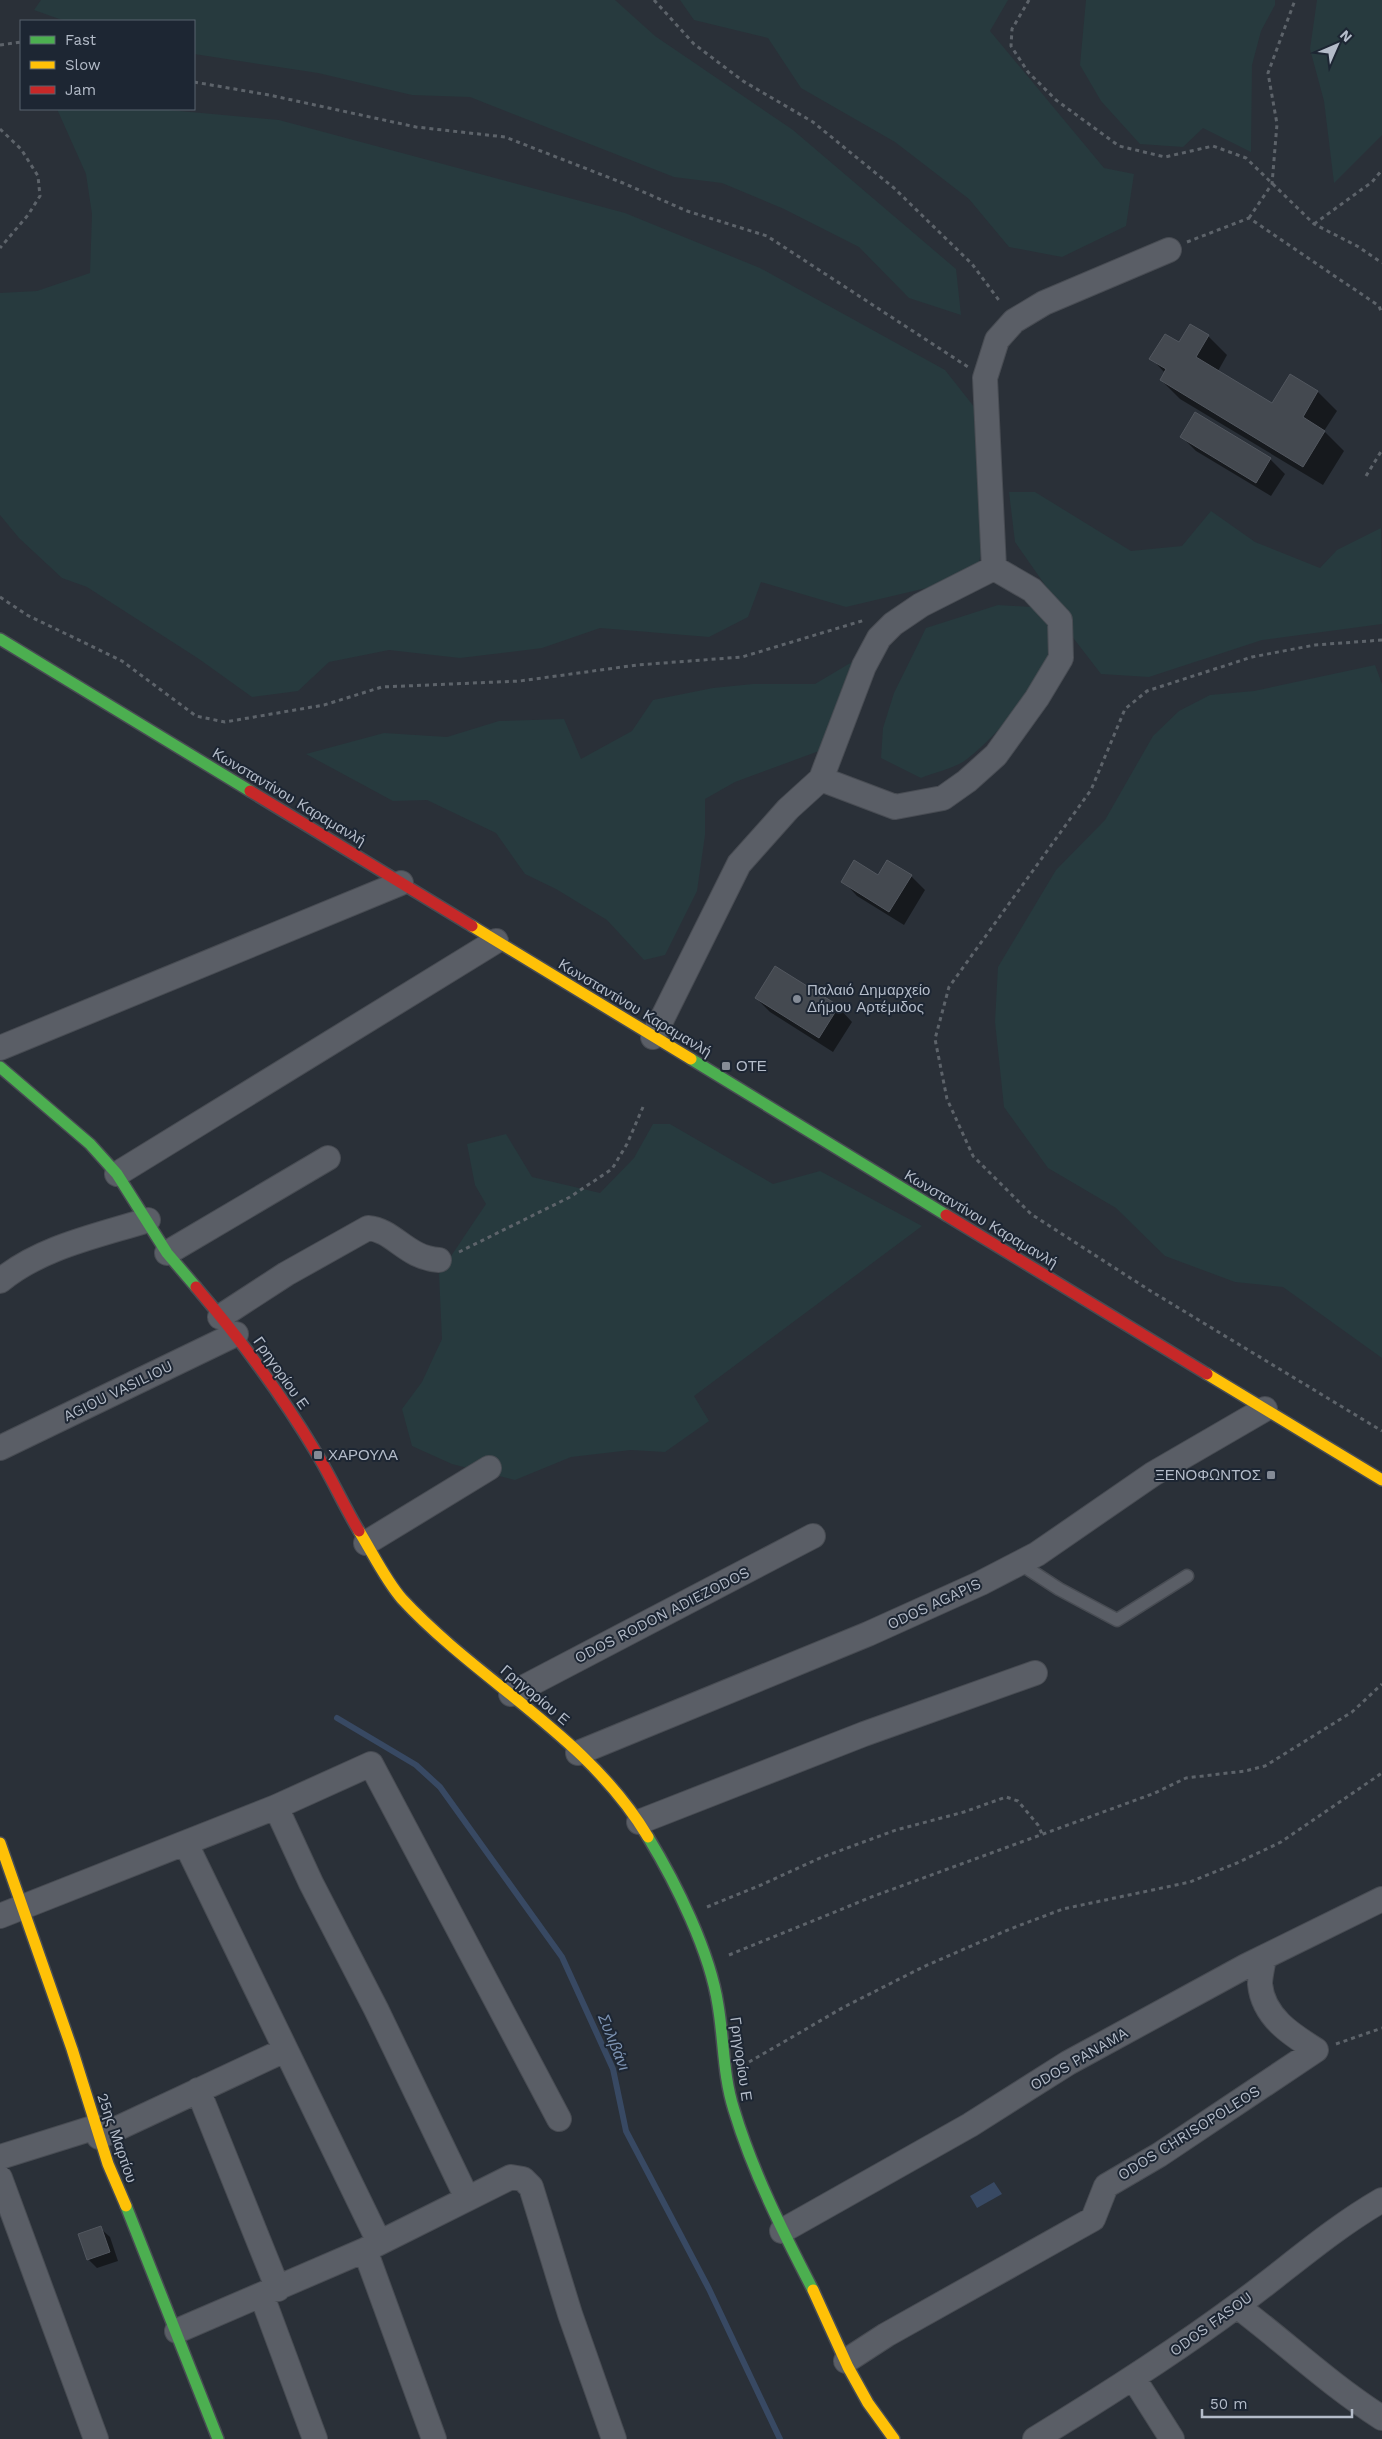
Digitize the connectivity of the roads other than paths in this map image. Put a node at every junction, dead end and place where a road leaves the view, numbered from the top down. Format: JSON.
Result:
{"nodes":[{"id":1,"x":1169,"y":250,"type":"road end"},
{"id":2,"x":994,"y":568,"type":"junction"},
{"id":3,"x":0,"y":640,"type":"edge"},
{"id":4,"x":821,"y":779,"type":"junction"},
{"id":5,"x":401,"y":883,"type":"junction"},
{"id":6,"x":496,"y":941,"type":"junction"},
{"id":7,"x":653,"y":1037,"type":"junction"},
{"id":8,"x":0,"y":1048,"type":"edge"},
{"id":9,"x":0,"y":1066,"type":"edge"},
{"id":10,"x":328,"y":1158,"type":"dead end"},
{"id":11,"x":117,"y":1174,"type":"junction"},
{"id":12,"x":148,"y":1220,"type":"junction"},
{"id":13,"x":167,"y":1253,"type":"junction"},
{"id":14,"x":439,"y":1260,"type":"road end"},
{"id":15,"x":0,"y":1281,"type":"edge"},
{"id":16,"x":220,"y":1316,"type":"junction"},
{"id":17,"x":236,"y":1334,"type":"junction"},
{"id":18,"x":1265,"y":1409,"type":"junction"},
{"id":19,"x":0,"y":1448,"type":"edge"},
{"id":20,"x":489,"y":1468,"type":"dead end"},
{"id":21,"x":1382,"y":1480,"type":"edge"},
{"id":22,"x":812,"y":1536,"type":"dead end"},
{"id":23,"x":366,"y":1543,"type":"junction"},
{"id":24,"x":1019,"y":1563,"type":"junction"},
{"id":25,"x":1187,"y":1576,"type":"dead end"},
{"id":26,"x":1035,"y":1673,"type":"dead end"},
{"id":27,"x":511,"y":1694,"type":"junction"},
{"id":28,"x":578,"y":1753,"type":"junction"},
{"id":29,"x":276,"y":1807,"type":"junction"},
{"id":30,"x":639,"y":1822,"type":"junction"},
{"id":31,"x":0,"y":1843,"type":"edge"},
{"id":32,"x":186,"y":1844,"type":"junction"},
{"id":33,"x":1382,"y":1899,"type":"edge"},
{"id":34,"x":22,"y":1907,"type":"junction"},
{"id":35,"x":0,"y":1916,"type":"edge"},
{"id":36,"x":1264,"y":1957,"type":"junction"},
{"id":37,"x":285,"y":2050,"type":"junction"},
{"id":38,"x":198,"y":2090,"type":"junction"},
{"id":39,"x":559,"y":2119,"type":"dead end"},
{"id":40,"x":98,"y":2132,"type":"junction"},
{"id":41,"x":0,"y":2156,"type":"edge"},
{"id":42,"x":0,"y":2178,"type":"edge"},
{"id":43,"x":467,"y":2198,"type":"junction"},
{"id":44,"x":1382,"y":2200,"type":"edge"},
{"id":45,"x":782,"y":2232,"type":"junction"},
{"id":46,"x":372,"y":2246,"type":"junction"},
{"id":47,"x":270,"y":2292,"type":"junction"},
{"id":48,"x":1237,"y":2306,"type":"junction"},
{"id":49,"x":177,"y":2331,"type":"junction"},
{"id":50,"x":846,"y":2361,"type":"junction"},
{"id":51,"x":1134,"y":2379,"type":"junction"},
{"id":52,"x":1382,"y":2418,"type":"edge"},
{"id":53,"x":96,"y":2439,"type":"edge"},
{"id":54,"x":218,"y":2439,"type":"edge"},
{"id":55,"x":315,"y":2439,"type":"edge"},
{"id":56,"x":434,"y":2439,"type":"edge"},
{"id":57,"x":614,"y":2439,"type":"edge"},
{"id":58,"x":894,"y":2439,"type":"edge"},
{"id":59,"x":1035,"y":2439,"type":"edge"},
{"id":60,"x":1172,"y":2439,"type":"edge"}],
"edges":[{"from":1,"to":2,"type":"street"},
{"from":2,"to":4,"type":"street"},
{"from":2,"to":4,"type":"street"},
{"from":3,"to":5,"type":"street","name":"Κωνσταντίνου Καραμανλή"},
{"from":4,"to":7,"type":"street"},
{"from":5,"to":6,"type":"street","name":"Κωνσταντίνου Καραμανλή"},
{"from":5,"to":8,"type":"street"},
{"from":6,"to":7,"type":"street","name":"Κωνσταντίνου Καραμανλή"},
{"from":6,"to":11,"type":"street"},
{"from":7,"to":18,"type":"street","name":"Κωνσταντίνου Καραμανλή"},
{"from":9,"to":11,"type":"street","name":"Γρηγορίου Ε"},
{"from":10,"to":13,"type":"street"},
{"from":11,"to":12,"type":"street","name":"Γρηγορίου Ε"},
{"from":12,"to":13,"type":"street","name":"Γρηγορίου Ε"},
{"from":12,"to":15,"type":"street"},
{"from":13,"to":16,"type":"street","name":"Γρηγορίου Ε"},
{"from":14,"to":16,"type":"street"},
{"from":16,"to":17,"type":"street","name":"Γρηγορίου Ε"},
{"from":17,"to":19,"type":"street","name":"AGIOU VASILIOU"},
{"from":17,"to":23,"type":"street","name":"Γρηγορίου Ε"},
{"from":18,"to":21,"type":"street","name":"Κωνσταντίνου Καραμανλή"},
{"from":18,"to":24,"type":"street","name":"ODOS AGAPIS"},
{"from":20,"to":23,"type":"street"},
{"from":22,"to":27,"type":"street","name":"ODOS RODON ADIEZODOS"},
{"from":23,"to":27,"type":"street","name":"Γρηγορίου Ε"},
{"from":24,"to":25,"type":"lane"},
{"from":24,"to":28,"type":"street","name":"ODOS AGAPIS"},
{"from":26,"to":30,"type":"street"},
{"from":27,"to":28,"type":"street","name":"Γρηγορίου Ε"},
{"from":28,"to":30,"type":"street","name":"Γρηγορίου Ε"},
{"from":29,"to":32,"type":"street"},
{"from":29,"to":39,"type":"street"},
{"from":29,"to":43,"type":"street"},
{"from":30,"to":45,"type":"street","name":"Γρηγορίου Ε"},
{"from":31,"to":34,"type":"street","name":"25ης Μαρτίου"},
{"from":32,"to":34,"type":"street"},
{"from":32,"to":37,"type":"street"},
{"from":33,"to":36,"type":"street","name":"ODOS PANAMA"},
{"from":34,"to":35,"type":"street"},
{"from":34,"to":40,"type":"street","name":"25ης Μαρτίου"},
{"from":36,"to":45,"type":"street","name":"ODOS PANAMA"},
{"from":36,"to":50,"type":"street","name":"ODOS CHRISOPOLEOS"},
{"from":37,"to":38,"type":"street"},
{"from":37,"to":46,"type":"street"},
{"from":38,"to":40,"type":"street"},
{"from":38,"to":47,"type":"street"},
{"from":40,"to":41,"type":"street"},
{"from":40,"to":49,"type":"street","name":"25ης Μαρτίου"},
{"from":42,"to":53,"type":"street"},
{"from":43,"to":46,"type":"street"},
{"from":43,"to":57,"type":"street"},
{"from":44,"to":48,"type":"street","name":"ODOS FASOU"},
{"from":45,"to":50,"type":"street","name":"Γρηγορίου Ε"},
{"from":46,"to":47,"type":"street"},
{"from":46,"to":56,"type":"street"},
{"from":47,"to":49,"type":"street"},
{"from":47,"to":55,"type":"street"},
{"from":48,"to":51,"type":"street","name":"ODOS FASOU"},
{"from":48,"to":52,"type":"street"},
{"from":49,"to":54,"type":"street","name":"25ης Μαρτίου"},
{"from":50,"to":58,"type":"street","name":"Γρηγορίου Ε"},
{"from":51,"to":59,"type":"street","name":"ODOS FASOU"},
{"from":51,"to":60,"type":"street"}]}
